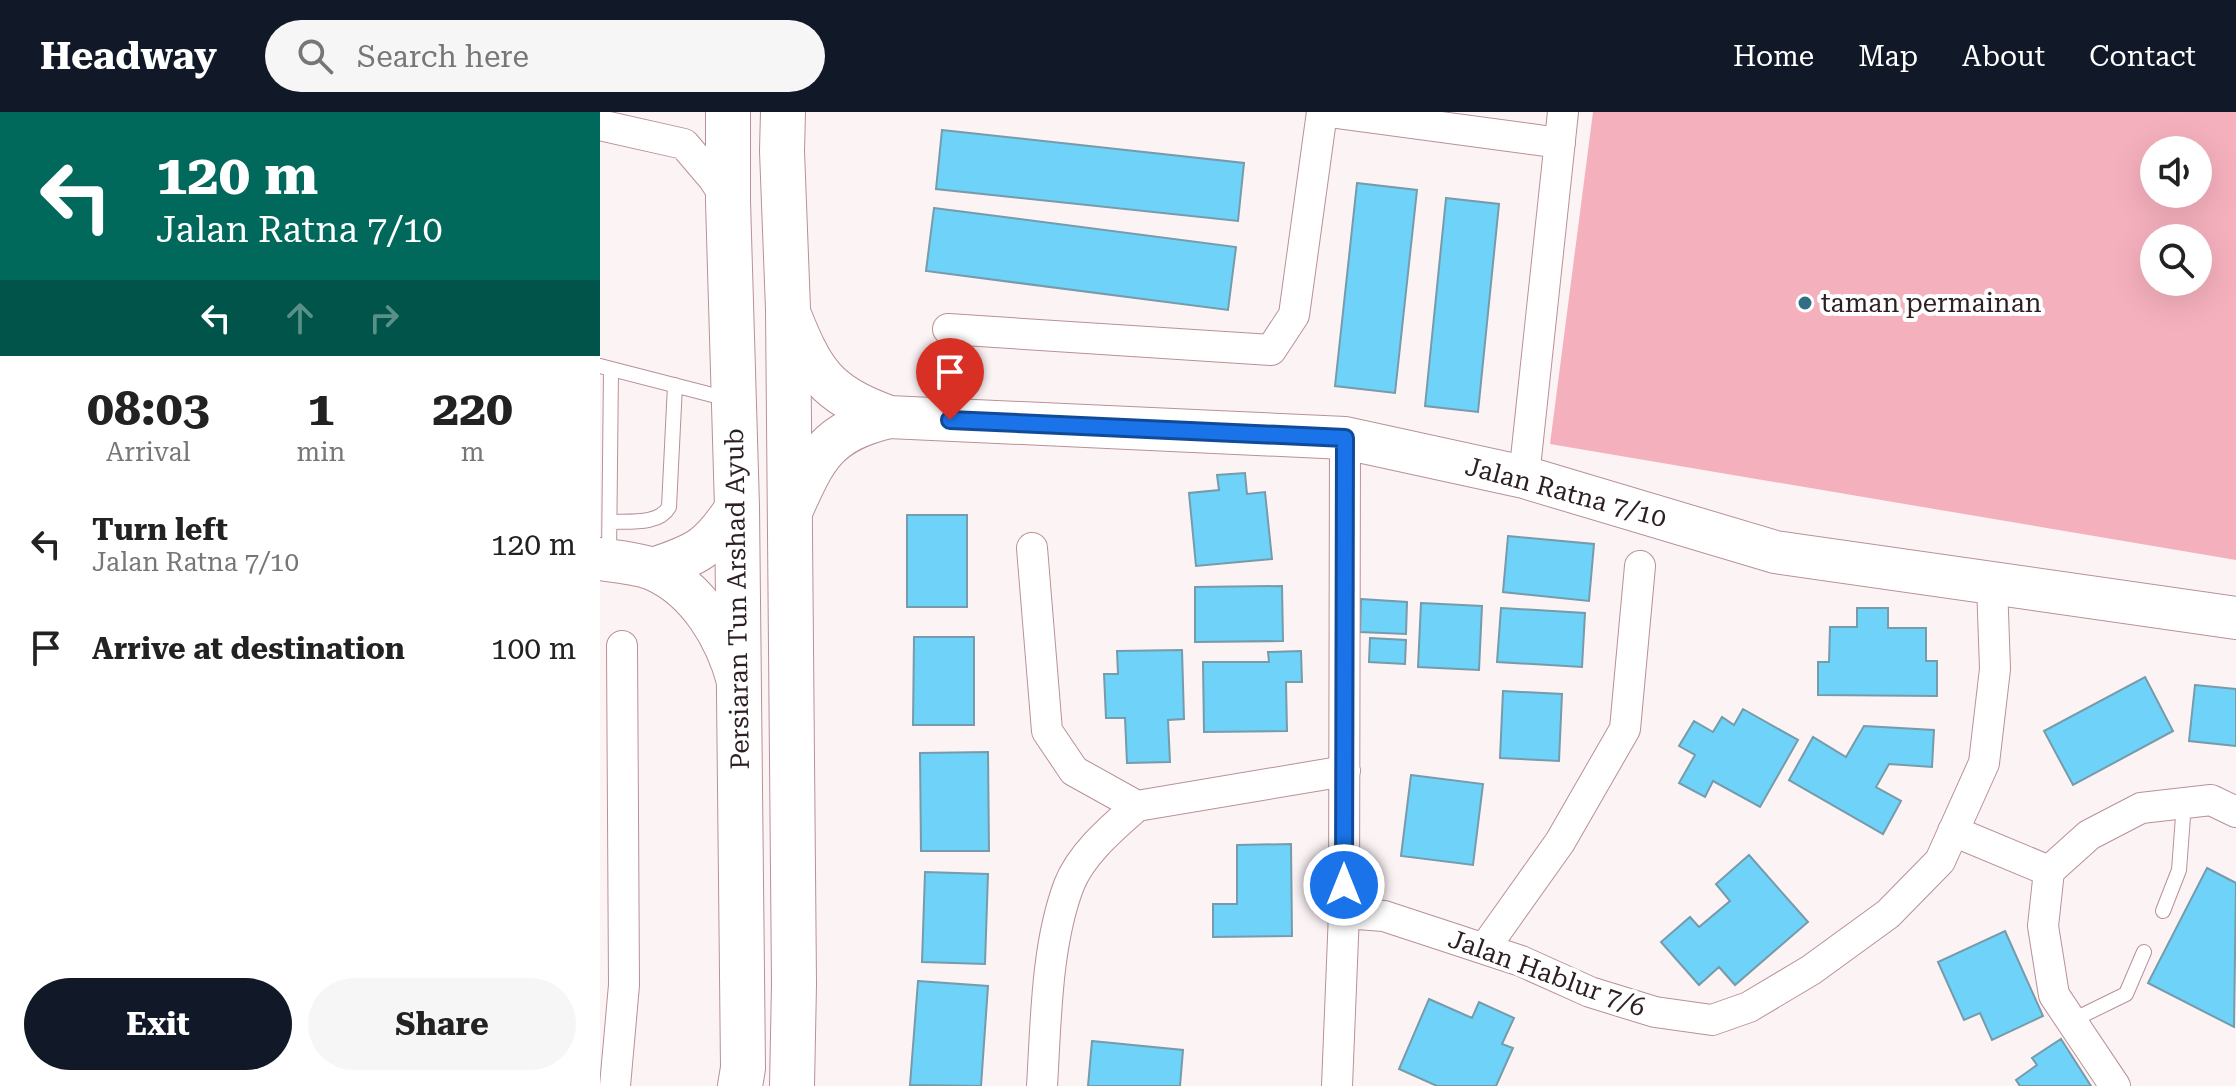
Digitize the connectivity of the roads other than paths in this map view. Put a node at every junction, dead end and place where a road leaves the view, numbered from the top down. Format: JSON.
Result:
{"nodes":[{"id":1,"x":721,"y":112,"type":"edge"},
{"id":2,"x":728,"y":112,"type":"edge"},
{"id":3,"x":783,"y":112,"type":"edge"},
{"id":4,"x":1322,"y":112,"type":"edge"},
{"id":5,"x":1329,"y":112,"type":"edge"},
{"id":6,"x":1563,"y":112,"type":"edge"},
{"id":7,"x":607,"y":121,"type":"edge"},
{"id":8,"x":1560,"y":143,"type":"junction"},
{"id":9,"x":684,"y":144,"type":"junction"},
{"id":10,"x":728,"y":201,"type":"junction"},
{"id":11,"x":788,"y":309,"type":"junction"},
{"id":12,"x":948,"y":329,"type":"dead end"},
{"id":13,"x":606,"y":368,"type":"edge"},
{"id":14,"x":675,"y":385,"type":"junction"},
{"id":15,"x":733,"y":400,"type":"junction"},
{"id":16,"x":889,"y":417,"type":"junction"},
{"id":17,"x":1345,"y":438,"type":"junction"},
{"id":18,"x":1524,"y":477,"type":"junction"},
{"id":19,"x":737,"y":507,"type":"junction"},
{"id":20,"x":790,"y":514,"type":"junction"},
{"id":21,"x":606,"y":547,"type":"edge"},
{"id":22,"x":1032,"y":548,"type":"dead end"},
{"id":23,"x":1640,"y":566,"type":"dead end"},
{"id":24,"x":653,"y":569,"type":"junction"},
{"id":25,"x":1992,"y":584,"type":"junction"},
{"id":26,"x":2236,"y":618,"type":"edge"},
{"id":27,"x":622,"y":646,"type":"dead end"},
{"id":28,"x":739,"y":686,"type":"junction"},
{"id":29,"x":1345,"y":771,"type":"junction"},
{"id":30,"x":2184,"y":803,"type":"junction"},
{"id":31,"x":1137,"y":806,"type":"junction"},
{"id":32,"x":2236,"y":812,"type":"edge"},
{"id":33,"x":1953,"y":831,"type":"junction"},
{"id":34,"x":2049,"y":871,"type":"junction"},
{"id":35,"x":2163,"y":911,"type":"dead end"},
{"id":36,"x":1344,"y":913,"type":"junction"},
{"id":37,"x":1484,"y":949,"type":"junction"},
{"id":38,"x":2144,"y":952,"type":"dead end"},
{"id":39,"x":2071,"y":1021,"type":"junction"},
{"id":40,"x":615,"y":1086,"type":"edge"},
{"id":41,"x":740,"y":1086,"type":"edge"},
{"id":42,"x":792,"y":1086,"type":"edge"},
{"id":43,"x":1042,"y":1086,"type":"edge"},
{"id":44,"x":1337,"y":1086,"type":"edge"},
{"id":45,"x":2115,"y":1086,"type":"edge"}],
"edges":[{"from":1,"to":9,"type":"street"},
{"from":2,"to":10,"type":"main road","name":"Persiaran Tun Arshad Ayub"},
{"from":3,"to":11,"type":"main road","name":"Persiaran Tun Arshad Ayub"},
{"from":4,"to":12,"type":"street"},
{"from":5,"to":8,"type":"street"},
{"from":6,"to":8,"type":"street"},
{"from":7,"to":9,"type":"street"},
{"from":8,"to":18,"type":"street"},
{"from":9,"to":10,"type":"street"},
{"from":10,"to":15,"type":"main road","name":"Persiaran Tun Arshad Ayub"},
{"from":11,"to":16,"type":"street","name":"Jalan Ratna 7/10"},
{"from":11,"to":20,"type":"main road","name":"Persiaran Tun Arshad Ayub"},
{"from":13,"to":14,"type":"lane"},
{"from":13,"to":21,"type":"lane"},
{"from":14,"to":15,"type":"lane"},
{"from":14,"to":21,"type":"lane"},
{"from":15,"to":19,"type":"main road","name":"Persiaran Tun Arshad Ayub"},
{"from":16,"to":17,"type":"street","name":"Jalan Ratna 7/10"},
{"from":16,"to":20,"type":"street","name":"Jalan Ratna 7/10"},
{"from":17,"to":18,"type":"street","name":"Jalan Ratna 7/10"},
{"from":17,"to":29,"type":"street"},
{"from":18,"to":25,"type":"street","name":"Jalan Ratna 7/10"},
{"from":19,"to":24,"type":"street"},
{"from":19,"to":28,"type":"main road","name":"Persiaran Tun Arshad Ayub"},
{"from":20,"to":42,"type":"main road","name":"Persiaran Tun Arshad Ayub"},
{"from":21,"to":24,"type":"street"},
{"from":22,"to":31,"type":"street"},
{"from":23,"to":37,"type":"street"},
{"from":24,"to":28,"type":"street"},
{"from":25,"to":26,"type":"street","name":"Jalan Ratna 7/10"},
{"from":25,"to":33,"type":"street","name":"Jalan Hablur 7/6"},
{"from":27,"to":40,"type":"street"},
{"from":28,"to":41,"type":"main road","name":"Persiaran Tun Arshad Ayub"},
{"from":29,"to":31,"type":"street"},
{"from":29,"to":36,"type":"street"},
{"from":30,"to":32,"type":"street"},
{"from":30,"to":34,"type":"street"},
{"from":30,"to":35,"type":"lane"},
{"from":31,"to":43,"type":"street"},
{"from":33,"to":34,"type":"street"},
{"from":33,"to":37,"type":"street","name":"Jalan Hablur 7/6"},
{"from":34,"to":39,"type":"street"},
{"from":36,"to":37,"type":"street","name":"Jalan Hablur 7/6"},
{"from":36,"to":44,"type":"street"},
{"from":38,"to":39,"type":"lane"},
{"from":39,"to":45,"type":"street"}]}
